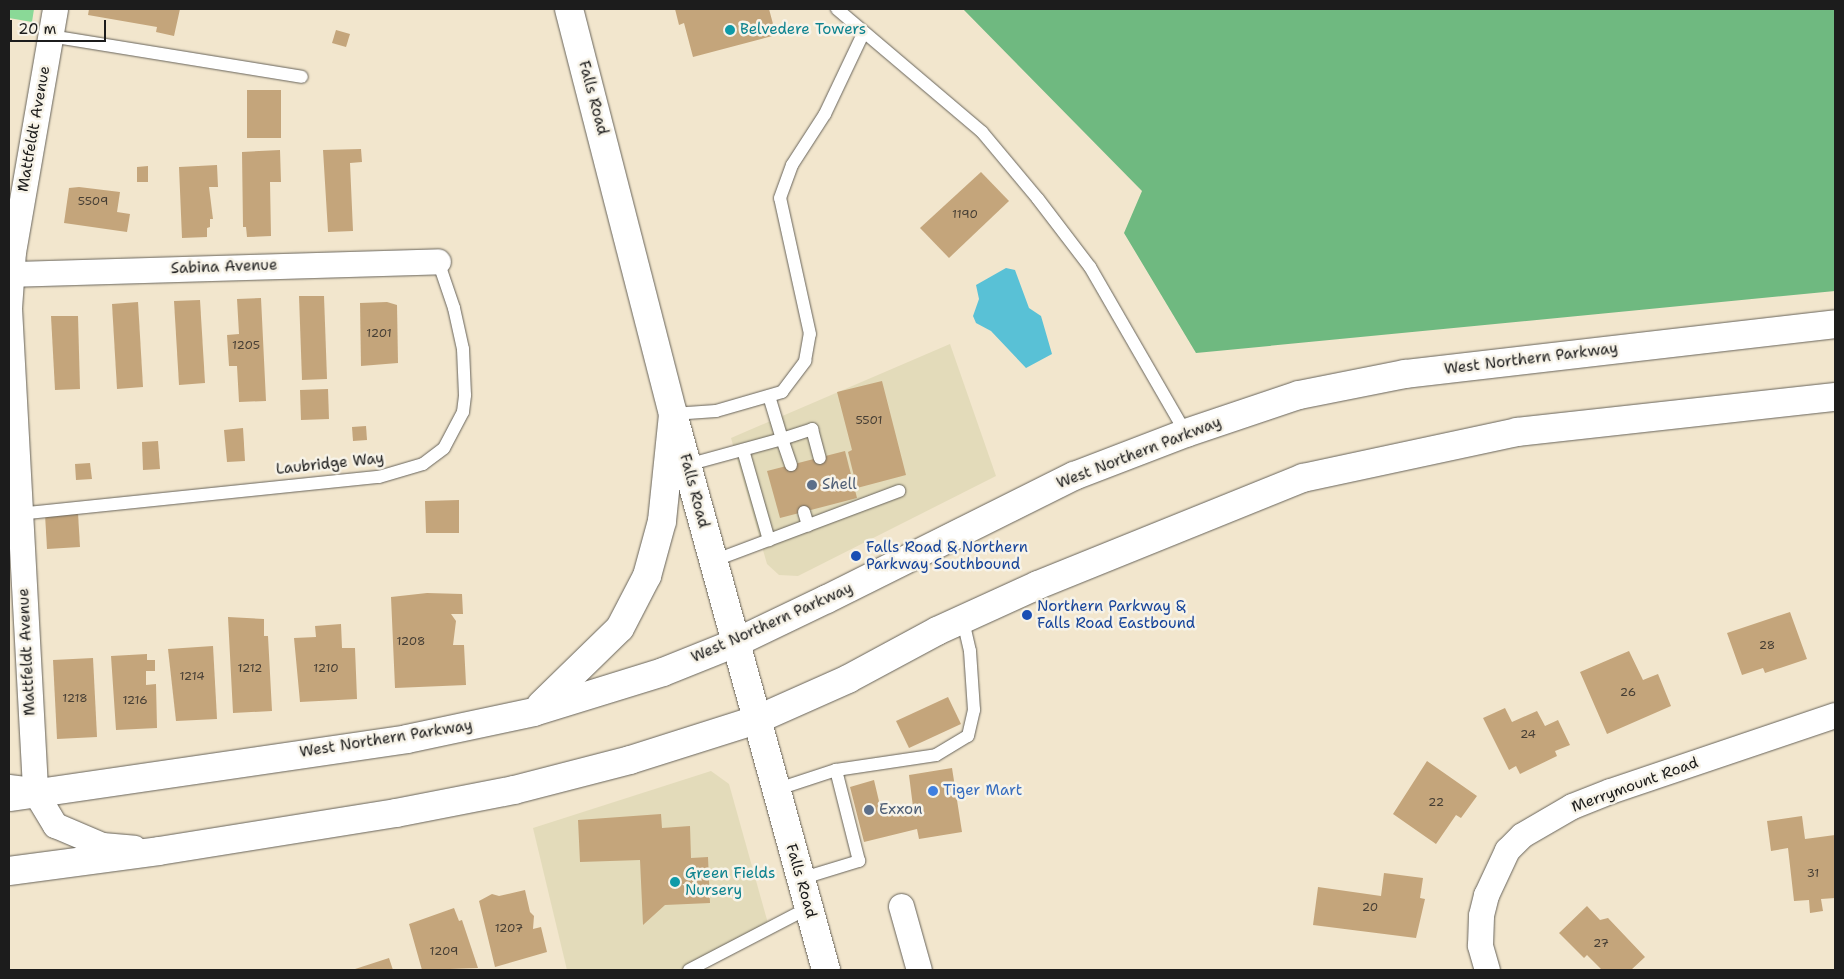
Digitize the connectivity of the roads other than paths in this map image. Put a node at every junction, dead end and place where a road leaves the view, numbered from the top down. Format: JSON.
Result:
{"nodes":[{"id":1,"x":55,"y":9,"type":"edge"},
{"id":2,"x":569,"y":9,"type":"edge"},
{"id":3,"x":837,"y":9,"type":"edge"},
{"id":4,"x":863,"y":34,"type":"junction"},
{"id":5,"x":50,"y":36,"type":"junction"},
{"id":6,"x":302,"y":78,"type":"dead end"},
{"id":7,"x":438,"y":261,"type":"joint"},
{"id":8,"x":11,"y":274,"type":"junction"},
{"id":9,"x":1835,"y":324,"type":"edge"},
{"id":10,"x":769,"y":396,"type":"junction"},
{"id":11,"x":1835,"y":397,"type":"edge"},
{"id":12,"x":673,"y":414,"type":"junction"},
{"id":13,"x":1186,"y":433,"type":"junction"},
{"id":14,"x":782,"y":439,"type":"junction"},
{"id":15,"x":743,"y":450,"type":"junction"},
{"id":16,"x":820,"y":458,"type":"dead end"},
{"id":17,"x":687,"y":465,"type":"junction"},
{"id":18,"x":791,"y":465,"type":"dead end"},
{"id":19,"x":899,"y":491,"type":"dead end"},
{"id":20,"x":804,"y":512,"type":"dead end"},
{"id":21,"x":18,"y":514,"type":"junction"},
{"id":22,"x":808,"y":525,"type":"junction"},
{"id":23,"x":769,"y":540,"type":"junction"},
{"id":24,"x":713,"y":561,"type":"junction"},
{"id":25,"x":963,"y":620,"type":"junction"},
{"id":26,"x":735,"y":643,"type":"junction"},
{"id":27,"x":534,"y":712,"type":"junction"},
{"id":28,"x":1835,"y":715,"type":"edge"},
{"id":29,"x":756,"y":720,"type":"junction"},
{"id":30,"x":836,"y":770,"type":"junction"},
{"id":31,"x":22,"y":790,"type":"edge"},
{"id":32,"x":775,"y":790,"type":"junction"},
{"id":33,"x":9,"y":798,"type":"edge"},
{"id":34,"x":159,"y":851,"type":"junction"},
{"id":35,"x":9,"y":871,"type":"edge"},
{"id":36,"x":800,"y":879,"type":"junction"},
{"id":37,"x":901,"y":906,"type":"dead end"},
{"id":38,"x":808,"y":908,"type":"junction"},
{"id":39,"x":688,"y":970,"type":"edge"},
{"id":40,"x":826,"y":970,"type":"edge"},
{"id":41,"x":919,"y":970,"type":"edge"},
{"id":42,"x":1487,"y":970,"type":"edge"}],
"edges":[{"from":1,"to":5,"type":"street","name":"Mattfeldt Avenue"},
{"from":2,"to":12,"type":"main road","name":"Falls Road"},
{"from":3,"to":4,"type":"lane"},
{"from":4,"to":10,"type":"lane"},
{"from":4,"to":13,"type":"lane"},
{"from":5,"to":6,"type":"lane"},
{"from":5,"to":8,"type":"street","name":"Mattfeldt Avenue"},
{"from":7,"to":8,"type":"street","name":"Sabina Avenue"},
{"from":7,"to":21,"type":"lane","name":"Laubridge Way"},
{"from":8,"to":21,"type":"street","name":"Mattfeldt Avenue"},
{"from":9,"to":13,"type":"main road","name":"West Northern Parkway"},
{"from":10,"to":12,"type":"lane"},
{"from":10,"to":14,"type":"lane"},
{"from":11,"to":25,"type":"main road"},
{"from":12,"to":17,"type":"main road","name":"Falls Road"},
{"from":12,"to":27,"type":"main road"},
{"from":13,"to":26,"type":"main road","name":"West Northern Parkway"},
{"from":14,"to":15,"type":"lane"},
{"from":14,"to":16,"type":"lane"},
{"from":14,"to":18,"type":"lane"},
{"from":15,"to":17,"type":"lane"},
{"from":15,"to":23,"type":"lane"},
{"from":17,"to":24,"type":"main road","name":"Falls Road"},
{"from":19,"to":22,"type":"lane"},
{"from":20,"to":22,"type":"lane"},
{"from":21,"to":31,"type":"street","name":"Mattfeldt Avenue"},
{"from":22,"to":23,"type":"lane"},
{"from":23,"to":24,"type":"lane"},
{"from":24,"to":26,"type":"main road","name":"Falls Road"},
{"from":25,"to":29,"type":"main road"},
{"from":25,"to":30,"type":"lane"},
{"from":26,"to":27,"type":"main road","name":"West Northern Parkway"},
{"from":26,"to":29,"type":"main road","name":"Falls Road"},
{"from":27,"to":31,"type":"main road","name":"West Northern Parkway"},
{"from":28,"to":42,"type":"street","name":"Merrymount Road"},
{"from":29,"to":32,"type":"main road","name":"Falls Road"},
{"from":29,"to":34,"type":"main road"},
{"from":30,"to":32,"type":"lane"},
{"from":30,"to":36,"type":"lane"},
{"from":31,"to":33,"type":"main road","name":"West Northern Parkway"},
{"from":31,"to":34,"type":"street","name":"Mattfeldt Avenue"},
{"from":32,"to":36,"type":"main road","name":"Falls Road"},
{"from":34,"to":35,"type":"main road"},
{"from":36,"to":38,"type":"main road","name":"Falls Road"},
{"from":37,"to":41,"type":"street"},
{"from":38,"to":39,"type":"lane"},
{"from":38,"to":40,"type":"main road","name":"Falls Road"}]}
